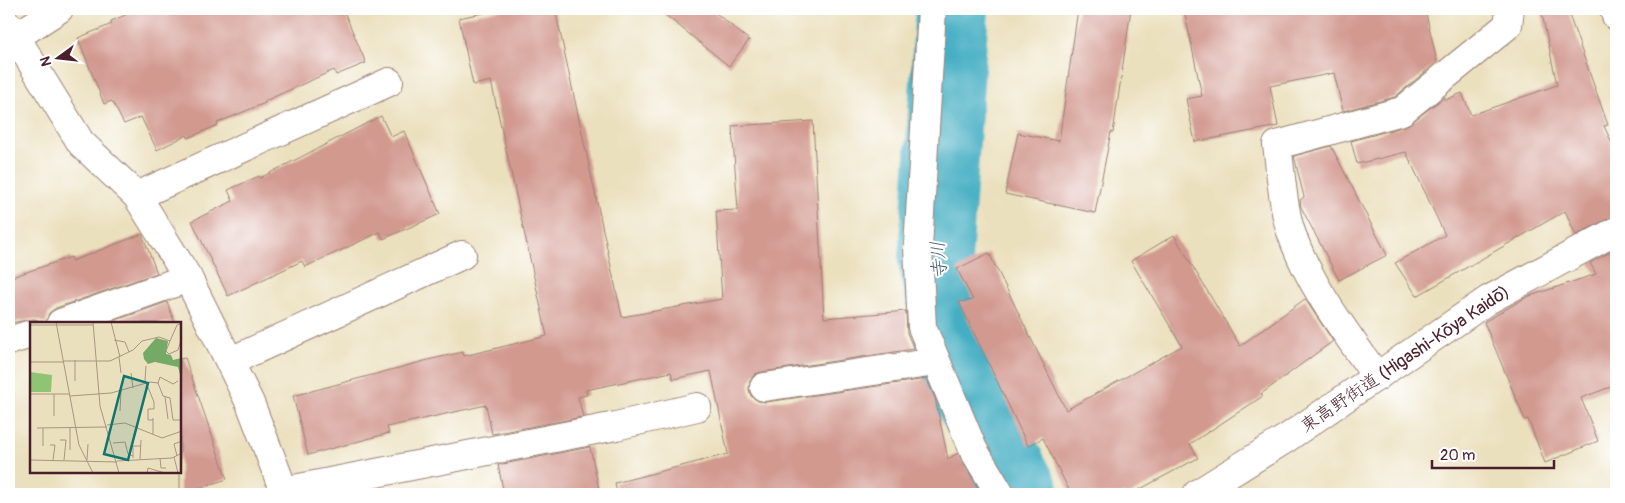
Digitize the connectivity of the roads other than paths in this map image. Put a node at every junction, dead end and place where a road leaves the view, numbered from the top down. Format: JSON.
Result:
{"nodes":[{"id":1,"x":59,"y":9,"type":"edge"},
{"id":2,"x":932,"y":9,"type":"edge"},
{"id":3,"x":1510,"y":9,"type":"edge"},
{"id":4,"x":1614,"y":9,"type":"edge"},
{"id":5,"x":1616,"y":16,"type":"edge"},
{"id":6,"x":11,"y":34,"type":"edge"},
{"id":7,"x":389,"y":82,"type":"dead end"},
{"id":8,"x":137,"y":196,"type":"junction"},
{"id":9,"x":1616,"y":230,"type":"edge"},
{"id":10,"x":462,"y":255,"type":"dead end"},
{"id":11,"x":188,"y":278,"type":"junction"},
{"id":12,"x":64,"y":322,"type":"edge"},
{"id":13,"x":30,"y":334,"type":"edge"},
{"id":14,"x":9,"y":341,"type":"edge"},
{"id":15,"x":231,"y":361,"type":"junction"},
{"id":16,"x":936,"y":362,"type":"junction"},
{"id":17,"x":1377,"y":377,"type":"junction"},
{"id":18,"x":764,"y":387,"type":"dead end"},
{"id":19,"x":697,"y":408,"type":"dead end"},
{"id":20,"x":285,"y":493,"type":"edge"},
{"id":21,"x":1000,"y":494,"type":"edge"},
{"id":22,"x":1197,"y":494,"type":"edge"}],
"edges":[{"from":1,"to":6,"type":"street"},
{"from":2,"to":16,"type":"street"},
{"from":3,"to":17,"type":"street"},
{"from":4,"to":5,"type":"street"},
{"from":6,"to":8,"type":"street"},
{"from":7,"to":8,"type":"street"},
{"from":8,"to":11,"type":"street"},
{"from":9,"to":17,"type":"street","name":"東高野街道 (Higashi-Kōya Kaidō)"},
{"from":10,"to":15,"type":"street"},
{"from":11,"to":12,"type":"street"},
{"from":11,"to":15,"type":"street"},
{"from":13,"to":14,"type":"street"},
{"from":15,"to":20,"type":"street"},
{"from":16,"to":18,"type":"street"},
{"from":16,"to":21,"type":"street"},
{"from":17,"to":22,"type":"street","name":"東高野街道 (Higashi-Kōya Kaidō)"},
{"from":19,"to":20,"type":"street"}]}
